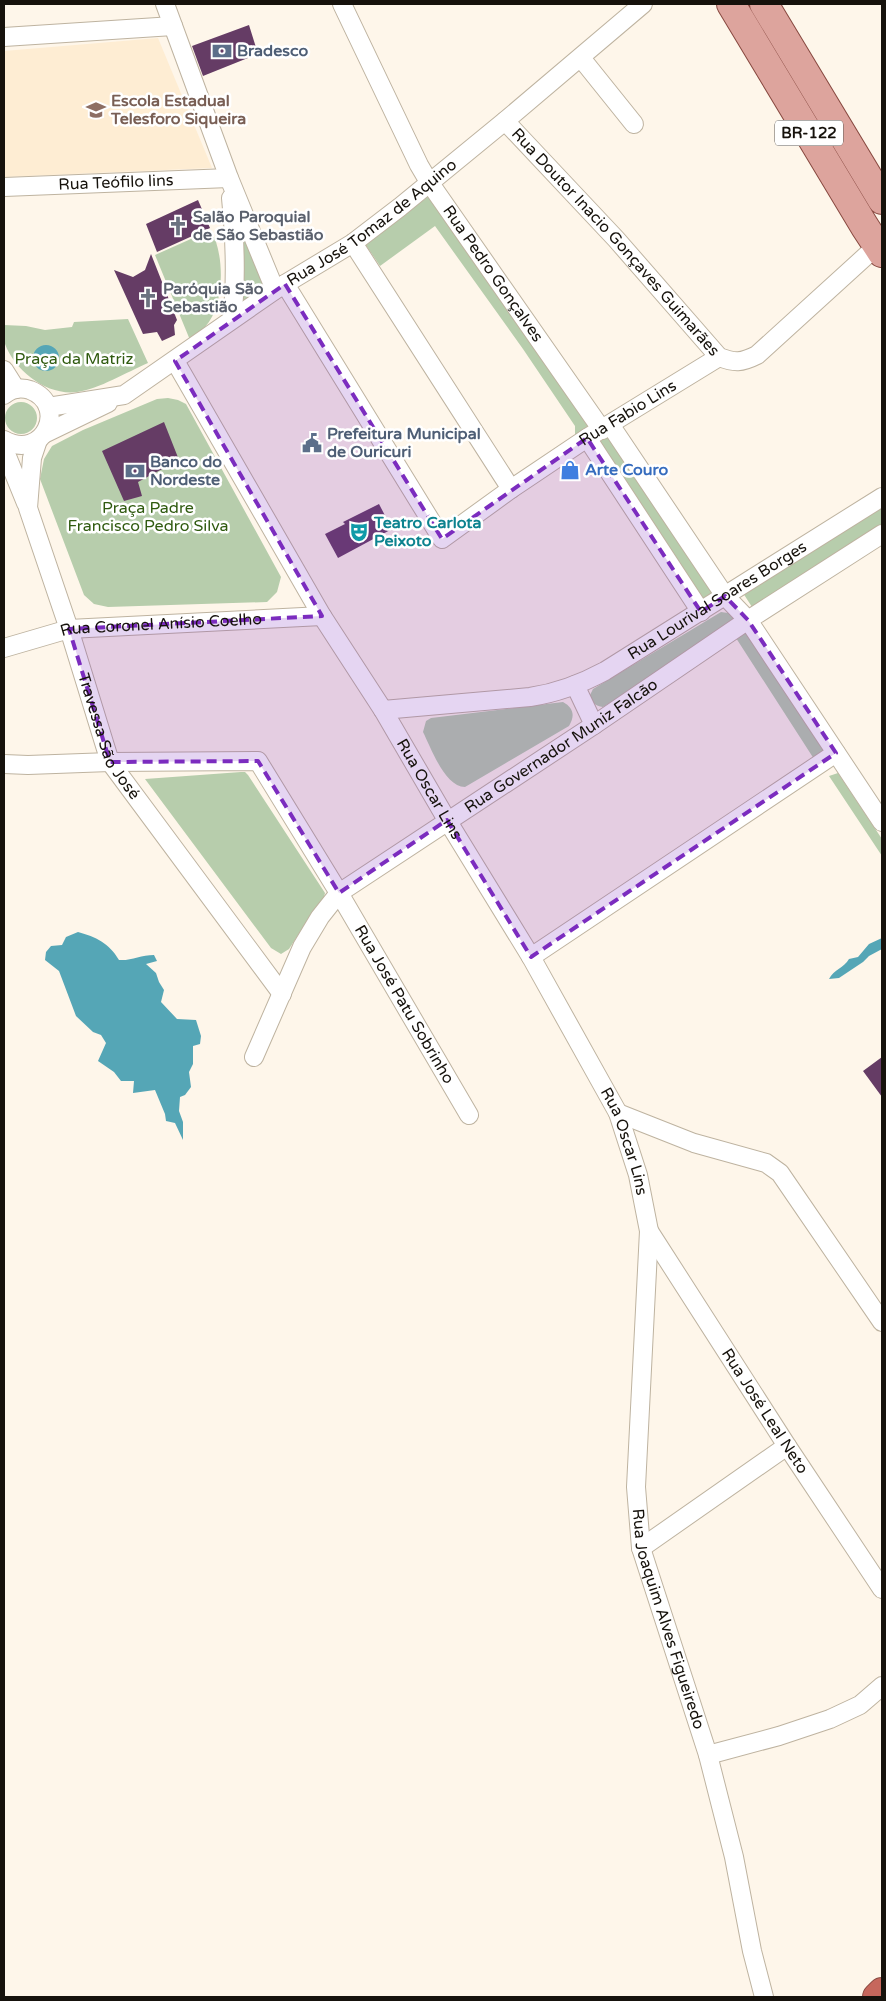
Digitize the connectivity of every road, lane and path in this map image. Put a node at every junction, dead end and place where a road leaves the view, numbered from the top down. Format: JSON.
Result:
{"nodes":[{"id":1,"x":165,"y":4,"type":"edge"},
{"id":2,"x":342,"y":4,"type":"edge"},
{"id":3,"x":643,"y":4,"type":"edge"},
{"id":4,"x":731,"y":4,"type":"edge"},
{"id":5,"x":764,"y":4,"type":"edge"},
{"id":6,"x":174,"y":26,"type":"junction"},
{"id":7,"x":4,"y":37,"type":"edge"},
{"id":8,"x":581,"y":58,"type":"junction"},
{"id":9,"x":505,"y":121,"type":"junction"},
{"id":10,"x":634,"y":124,"type":"dead end"},
{"id":11,"x":863,"y":168,"type":"junction"},
{"id":12,"x":229,"y":178,"type":"junction"},
{"id":13,"x":429,"y":182,"type":"junction"},
{"id":14,"x":838,"y":183,"type":"junction"},
{"id":15,"x":4,"y":187,"type":"edge"},
{"id":16,"x":882,"y":200,"type":"edge"},
{"id":17,"x":353,"y":243,"type":"junction"},
{"id":18,"x":880,"y":249,"type":"edge"},
{"id":19,"x":280,"y":287,"type":"junction"},
{"id":20,"x":232,"y":319,"type":"junction"},
{"id":21,"x":719,"y":357,"type":"junction"},
{"id":22,"x":175,"y":361,"type":"junction"},
{"id":23,"x":4,"y":370,"type":"edge"},
{"id":24,"x":10,"y":392,"type":"edge"},
{"id":25,"x":124,"y":395,"type":"junction"},
{"id":26,"x":48,"y":407,"type":"junction"},
{"id":27,"x":600,"y":431,"type":"junction"},
{"id":28,"x":41,"y":437,"type":"junction"},
{"id":29,"x":4,"y":440,"type":"edge"},
{"id":30,"x":4,"y":449,"type":"edge"},
{"id":31,"x":511,"y":489,"type":"junction"},
{"id":32,"x":882,"y":497,"type":"edge"},
{"id":33,"x":28,"y":508,"type":"junction"},
{"id":34,"x":882,"y":534,"type":"edge"},
{"id":35,"x":725,"y":596,"type":"junction"},
{"id":36,"x":701,"y":612,"type":"junction"},
{"id":37,"x":322,"y":616,"type":"junction"},
{"id":38,"x":748,"y":620,"type":"junction"},
{"id":39,"x":69,"y":629,"type":"junction"},
{"id":40,"x":4,"y":648,"type":"edge"},
{"id":41,"x":575,"y":685,"type":"junction"},
{"id":42,"x":383,"y":710,"type":"junction"},
{"id":43,"x":594,"y":725,"type":"junction"},
{"id":44,"x":836,"y":753,"type":"junction"},
{"id":45,"x":110,"y":762,"type":"junction"},
{"id":46,"x":4,"y":764,"type":"edge"},
{"id":47,"x":447,"y":820,"type":"junction"},
{"id":48,"x":882,"y":822,"type":"edge"},
{"id":49,"x":339,"y":893,"type":"junction"},
{"id":50,"x":531,"y":957,"type":"junction"},
{"id":51,"x":282,"y":994,"type":"junction"},
{"id":52,"x":254,"y":1057,"type":"dead end"},
{"id":53,"x":618,"y":1113,"type":"junction"},
{"id":54,"x":469,"y":1114,"type":"dead end"},
{"id":55,"x":649,"y":1231,"type":"junction"},
{"id":56,"x":882,"y":1322,"type":"edge"},
{"id":57,"x":787,"y":1446,"type":"junction"},
{"id":58,"x":642,"y":1548,"type":"junction"},
{"id":59,"x":882,"y":1589,"type":"edge"},
{"id":60,"x":882,"y":1686,"type":"edge"},
{"id":61,"x":708,"y":1755,"type":"junction"},
{"id":62,"x":882,"y":1992,"type":"edge"},
{"id":63,"x":764,"y":1997,"type":"edge"},
{"id":64,"x":877,"y":1997,"type":"edge"}],
"edges":[{"from":1,"to":6,"type":"street"},
{"from":2,"to":13,"type":"street","name":"Rua Pedro Gonçalves"},
{"from":3,"to":8,"type":"street","name":"Rua José Tomaz de Aquino"},
{"from":4,"to":14,"type":"main road","number":"BR-122"},
{"from":5,"to":11,"type":"main road","number":"BR-122"},
{"from":6,"to":7,"type":"street"},
{"from":6,"to":12,"type":"street"},
{"from":8,"to":9,"type":"street","name":"Rua José Tomaz de Aquino"},
{"from":8,"to":10,"type":"street"},
{"from":9,"to":13,"type":"street","name":"Rua José Tomaz de Aquino"},
{"from":9,"to":21,"type":"street","name":"Rua Doutor Inacio Gonçaves Guimarães"},
{"from":11,"to":14,"type":"main road"},
{"from":11,"to":16,"type":"main road","number":"BR-122"},
{"from":12,"to":15,"type":"street","name":"Rua Teófilo lins"},
{"from":12,"to":19,"type":"street"},
{"from":12,"to":20,"type":"street"},
{"from":13,"to":17,"type":"street","name":"Rua José Tomaz de Aquino"},
{"from":13,"to":27,"type":"street","name":"Rua Pedro Gonçalves"},
{"from":14,"to":18,"type":"main road","number":"BR-122"},
{"from":17,"to":19,"type":"street","name":"Rua José Tomaz de Aquino"},
{"from":17,"to":31,"type":"street"},
{"from":18,"to":21,"type":"street","name":"Rua Doutor Inacio Gonçaves Guimarães"},
{"from":19,"to":20,"type":"street","name":"Rua José Tomaz de Aquino"},
{"from":19,"to":31,"type":"street","name":"Rua Fabio Lins"},
{"from":20,"to":22,"type":"street","name":"Rua José Tomaz de Aquino"},
{"from":21,"to":27,"type":"street","name":"Rua Fabio Lins"},
{"from":22,"to":25,"type":"street","name":"Rua José Tomaz de Aquino"},
{"from":22,"to":37,"type":"street","name":"Rua Oscar Lins"},
{"from":23,"to":24,"type":"street"},
{"from":24,"to":26,"type":"street"},
{"from":25,"to":26,"type":"street","name":"Rua José Tomaz de Aquino"},
{"from":25,"to":28,"type":"street"},
{"from":26,"to":28,"type":"street"},
{"from":27,"to":31,"type":"street","name":"Rua Fabio Lins"},
{"from":27,"to":35,"type":"street","name":"Rua Pedro Gonçalves"},
{"from":27,"to":36,"type":"street"},
{"from":28,"to":29,"type":"street"},
{"from":28,"to":33,"type":"street","name":"Travessa São José"},
{"from":30,"to":33,"type":"street"},
{"from":32,"to":35,"type":"street","name":"Rua Lourival Soares Borges"},
{"from":33,"to":39,"type":"street","name":"Travessa São José"},
{"from":34,"to":38,"type":"street","name":"Rua Governador Muniz Falcão"},
{"from":35,"to":36,"type":"street","name":"Rua Lourival Soares Borges"},
{"from":35,"to":38,"type":"street","name":"Rua Pedro Gonçalves"},
{"from":36,"to":41,"type":"street","name":"Rua Lourival Soares Borges"},
{"from":37,"to":39,"type":"street","name":"Rua Coronel Anísio Coelho"},
{"from":37,"to":42,"type":"street","name":"Rua Oscar Lins"},
{"from":38,"to":43,"type":"street","name":"Rua Governador Muniz Falcão"},
{"from":38,"to":44,"type":"street","name":"Rua Pedro Gonçalves"},
{"from":39,"to":40,"type":"street","name":"Rua Coronel Anísio Coelho"},
{"from":39,"to":45,"type":"street","name":"Travessa São José"},
{"from":41,"to":42,"type":"street","name":"Rua Lourival Soares Borges"},
{"from":41,"to":43,"type":"street"},
{"from":42,"to":47,"type":"street","name":"Rua Oscar Lins"},
{"from":43,"to":47,"type":"street","name":"Rua Governador Muniz Falcão"},
{"from":44,"to":48,"type":"street","name":"Rua Pedro Gonçalves"},
{"from":44,"to":50,"type":"street"},
{"from":45,"to":46,"type":"street"},
{"from":45,"to":49,"type":"street","name":"Rua José Patu Sobrinho"},
{"from":45,"to":51,"type":"street","name":"Travessa São José"},
{"from":47,"to":49,"type":"street","name":"Rua Governador Muniz Falcão"},
{"from":47,"to":50,"type":"street","name":"Rua Oscar Lins"},
{"from":49,"to":51,"type":"street","name":"Rua Governador Muniz Falcão"},
{"from":49,"to":54,"type":"street","name":"Rua José Patu Sobrinho"},
{"from":50,"to":53,"type":"street","name":"Rua Oscar Lins"},
{"from":51,"to":52,"type":"street","name":"Rua Governador Muniz Falcão"},
{"from":53,"to":55,"type":"street","name":"Rua Oscar Lins"},
{"from":53,"to":56,"type":"street"},
{"from":55,"to":57,"type":"street","name":"Rua José Leal Neto"},
{"from":55,"to":58,"type":"street","name":"Rua Joaquim Alves Figueiredo"},
{"from":57,"to":58,"type":"street"},
{"from":57,"to":59,"type":"street","name":"Rua José Leal Neto"},
{"from":58,"to":61,"type":"street","name":"Rua Joaquim Alves Figueiredo"},
{"from":60,"to":61,"type":"street"},
{"from":61,"to":63,"type":"street","name":"Rua Joaquim Alves Figueiredo"},
{"from":62,"to":64,"type":"highway"}]}
